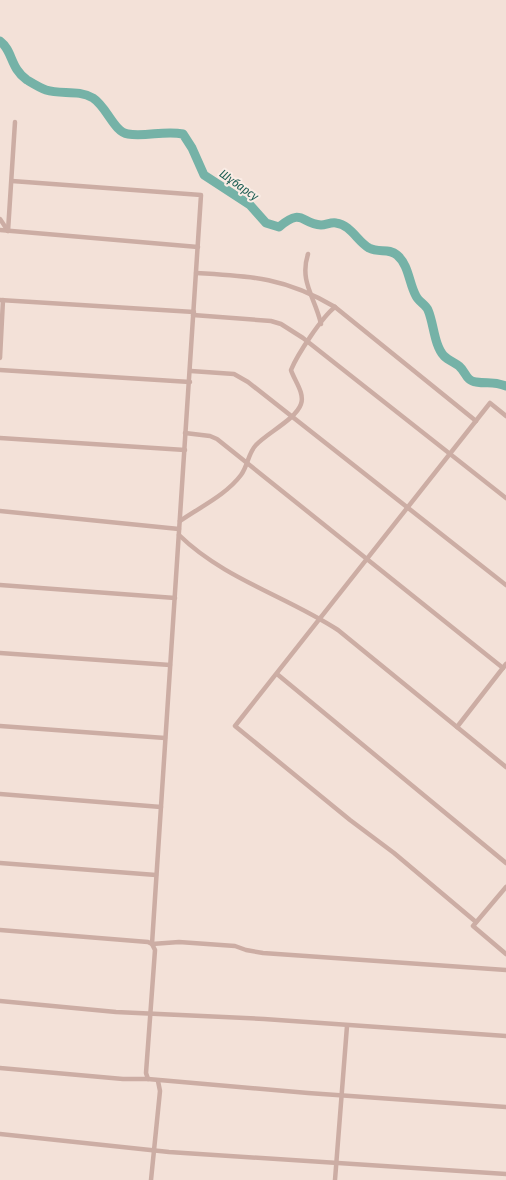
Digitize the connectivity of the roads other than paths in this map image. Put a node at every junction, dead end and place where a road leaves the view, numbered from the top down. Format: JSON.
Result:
{"nodes":[{"id":1,"x":14,"y":122,"type":"dead end"},
{"id":2,"x":12,"y":181,"type":"junction"},
{"id":3,"x":0,"y":219,"type":"edge"},
{"id":4,"x":0,"y":230,"type":"edge"},
{"id":5,"x":8,"y":231,"type":"junction"},
{"id":6,"x":198,"y":247,"type":"junction"},
{"id":7,"x":308,"y":254,"type":"dead end"},
{"id":8,"x":196,"y":273,"type":"junction"},
{"id":9,"x":310,"y":293,"type":"junction"},
{"id":10,"x":2,"y":300,"type":"edge"},
{"id":11,"x":335,"y":307,"type":"junction"},
{"id":12,"x":194,"y":314,"type":"junction"},
{"id":13,"x":321,"y":324,"type":"junction"},
{"id":14,"x":308,"y":342,"type":"junction"},
{"id":15,"x":0,"y":358,"type":"edge"},
{"id":16,"x":0,"y":370,"type":"edge"},
{"id":17,"x":191,"y":371,"type":"junction"},
{"id":18,"x":190,"y":382,"type":"junction"},
{"id":19,"x":292,"y":416,"type":"junction"},
{"id":20,"x":506,"y":416,"type":"edge"},
{"id":21,"x":476,"y":421,"type":"junction"},
{"id":22,"x":186,"y":433,"type":"junction"},
{"id":23,"x":0,"y":438,"type":"edge"},
{"id":24,"x":185,"y":450,"type":"junction"},
{"id":25,"x":451,"y":453,"type":"junction"},
{"id":26,"x":247,"y":462,"type":"junction"},
{"id":27,"x":506,"y":498,"type":"edge"},
{"id":28,"x":408,"y":507,"type":"junction"},
{"id":29,"x":0,"y":511,"type":"edge"},
{"id":30,"x":180,"y":521,"type":"junction"},
{"id":31,"x":179,"y":529,"type":"junction"},
{"id":32,"x":179,"y":534,"type":"junction"},
{"id":33,"x":366,"y":559,"type":"junction"},
{"id":34,"x":0,"y":585,"type":"edge"},
{"id":35,"x":506,"y":585,"type":"edge"},
{"id":36,"x":175,"y":598,"type":"junction"},
{"id":37,"x":321,"y":618,"type":"junction"},
{"id":38,"x":0,"y":653,"type":"edge"},
{"id":39,"x":170,"y":665,"type":"junction"},
{"id":40,"x":504,"y":666,"type":"edge"},
{"id":41,"x":277,"y":674,"type":"junction"},
{"id":42,"x":0,"y":726,"type":"edge"},
{"id":43,"x":457,"y":727,"type":"junction"},
{"id":44,"x":165,"y":738,"type":"junction"},
{"id":45,"x":506,"y":767,"type":"edge"},
{"id":46,"x":0,"y":794,"type":"edge"},
{"id":47,"x":161,"y":806,"type":"junction"},
{"id":48,"x":506,"y":862,"type":"edge"},
{"id":49,"x":0,"y":863,"type":"edge"},
{"id":50,"x":156,"y":875,"type":"junction"},
{"id":51,"x":506,"y":887,"type":"edge"},
{"id":52,"x":476,"y":922,"type":"junction"},
{"id":53,"x":0,"y":930,"type":"edge"},
{"id":54,"x":152,"y":944,"type":"junction"},
{"id":55,"x":506,"y":954,"type":"edge"},
{"id":56,"x":506,"y":970,"type":"edge"},
{"id":57,"x":0,"y":1001,"type":"edge"},
{"id":58,"x":151,"y":1013,"type":"junction"},
{"id":59,"x":347,"y":1026,"type":"junction"},
{"id":60,"x":506,"y":1036,"type":"edge"},
{"id":61,"x":0,"y":1068,"type":"edge"},
{"id":62,"x":148,"y":1079,"type":"junction"},
{"id":63,"x":158,"y":1081,"type":"junction"},
{"id":64,"x":341,"y":1095,"type":"junction"},
{"id":65,"x":506,"y":1107,"type":"edge"},
{"id":66,"x":0,"y":1134,"type":"edge"},
{"id":67,"x":154,"y":1151,"type":"junction"},
{"id":68,"x":336,"y":1163,"type":"junction"},
{"id":69,"x":506,"y":1174,"type":"edge"},
{"id":70,"x":151,"y":1180,"type":"edge"},
{"id":71,"x":335,"y":1180,"type":"edge"}],
"edges":[{"from":1,"to":2,"type":"street"},
{"from":2,"to":5,"type":"street"},
{"from":2,"to":6,"type":"street"},
{"from":3,"to":5,"type":"street"},
{"from":4,"to":5,"type":"street"},
{"from":5,"to":6,"type":"street"},
{"from":6,"to":8,"type":"street"},
{"from":7,"to":9,"type":"street"},
{"from":8,"to":9,"type":"street"},
{"from":8,"to":12,"type":"street"},
{"from":9,"to":11,"type":"street"},
{"from":9,"to":13,"type":"street"},
{"from":10,"to":12,"type":"street"},
{"from":10,"to":15,"type":"street"},
{"from":11,"to":13,"type":"street"},
{"from":11,"to":21,"type":"street"},
{"from":12,"to":14,"type":"street"},
{"from":12,"to":17,"type":"street"},
{"from":13,"to":14,"type":"street"},
{"from":14,"to":19,"type":"street"},
{"from":14,"to":25,"type":"street"},
{"from":16,"to":18,"type":"street"},
{"from":17,"to":18,"type":"street"},
{"from":17,"to":19,"type":"street"},
{"from":18,"to":22,"type":"street"},
{"from":19,"to":26,"type":"street"},
{"from":19,"to":28,"type":"street"},
{"from":20,"to":21,"type":"street"},
{"from":21,"to":25,"type":"street"},
{"from":22,"to":24,"type":"street"},
{"from":22,"to":26,"type":"street"},
{"from":23,"to":24,"type":"street"},
{"from":24,"to":30,"type":"street"},
{"from":25,"to":27,"type":"street"},
{"from":25,"to":28,"type":"street"},
{"from":26,"to":30,"type":"street"},
{"from":26,"to":33,"type":"street"},
{"from":28,"to":33,"type":"street"},
{"from":28,"to":35,"type":"street"},
{"from":29,"to":31,"type":"street"},
{"from":30,"to":31,"type":"street"},
{"from":31,"to":32,"type":"street"},
{"from":32,"to":36,"type":"street"},
{"from":32,"to":37,"type":"street"},
{"from":33,"to":37,"type":"street"},
{"from":33,"to":40,"type":"street"},
{"from":34,"to":36,"type":"street"},
{"from":36,"to":39,"type":"street"},
{"from":37,"to":41,"type":"street"},
{"from":37,"to":43,"type":"street"},
{"from":38,"to":39,"type":"street"},
{"from":39,"to":44,"type":"street"},
{"from":40,"to":43,"type":"street"},
{"from":41,"to":48,"type":"street"},
{"from":41,"to":52,"type":"street"},
{"from":42,"to":44,"type":"street"},
{"from":43,"to":45,"type":"street"},
{"from":44,"to":47,"type":"street"},
{"from":46,"to":47,"type":"street"},
{"from":47,"to":50,"type":"street"},
{"from":49,"to":50,"type":"street"},
{"from":50,"to":54,"type":"street"},
{"from":51,"to":52,"type":"street"},
{"from":52,"to":55,"type":"street"},
{"from":53,"to":54,"type":"street"},
{"from":54,"to":56,"type":"street"},
{"from":54,"to":58,"type":"street"},
{"from":57,"to":58,"type":"street"},
{"from":58,"to":59,"type":"street"},
{"from":58,"to":62,"type":"street"},
{"from":59,"to":60,"type":"street"},
{"from":59,"to":64,"type":"street"},
{"from":61,"to":62,"type":"street"},
{"from":62,"to":63,"type":"street"},
{"from":63,"to":64,"type":"street"},
{"from":63,"to":67,"type":"street"},
{"from":64,"to":65,"type":"street"},
{"from":64,"to":68,"type":"street"},
{"from":66,"to":67,"type":"street"},
{"from":67,"to":68,"type":"street"},
{"from":67,"to":70,"type":"street"},
{"from":68,"to":69,"type":"street"},
{"from":68,"to":71,"type":"street"}]}
